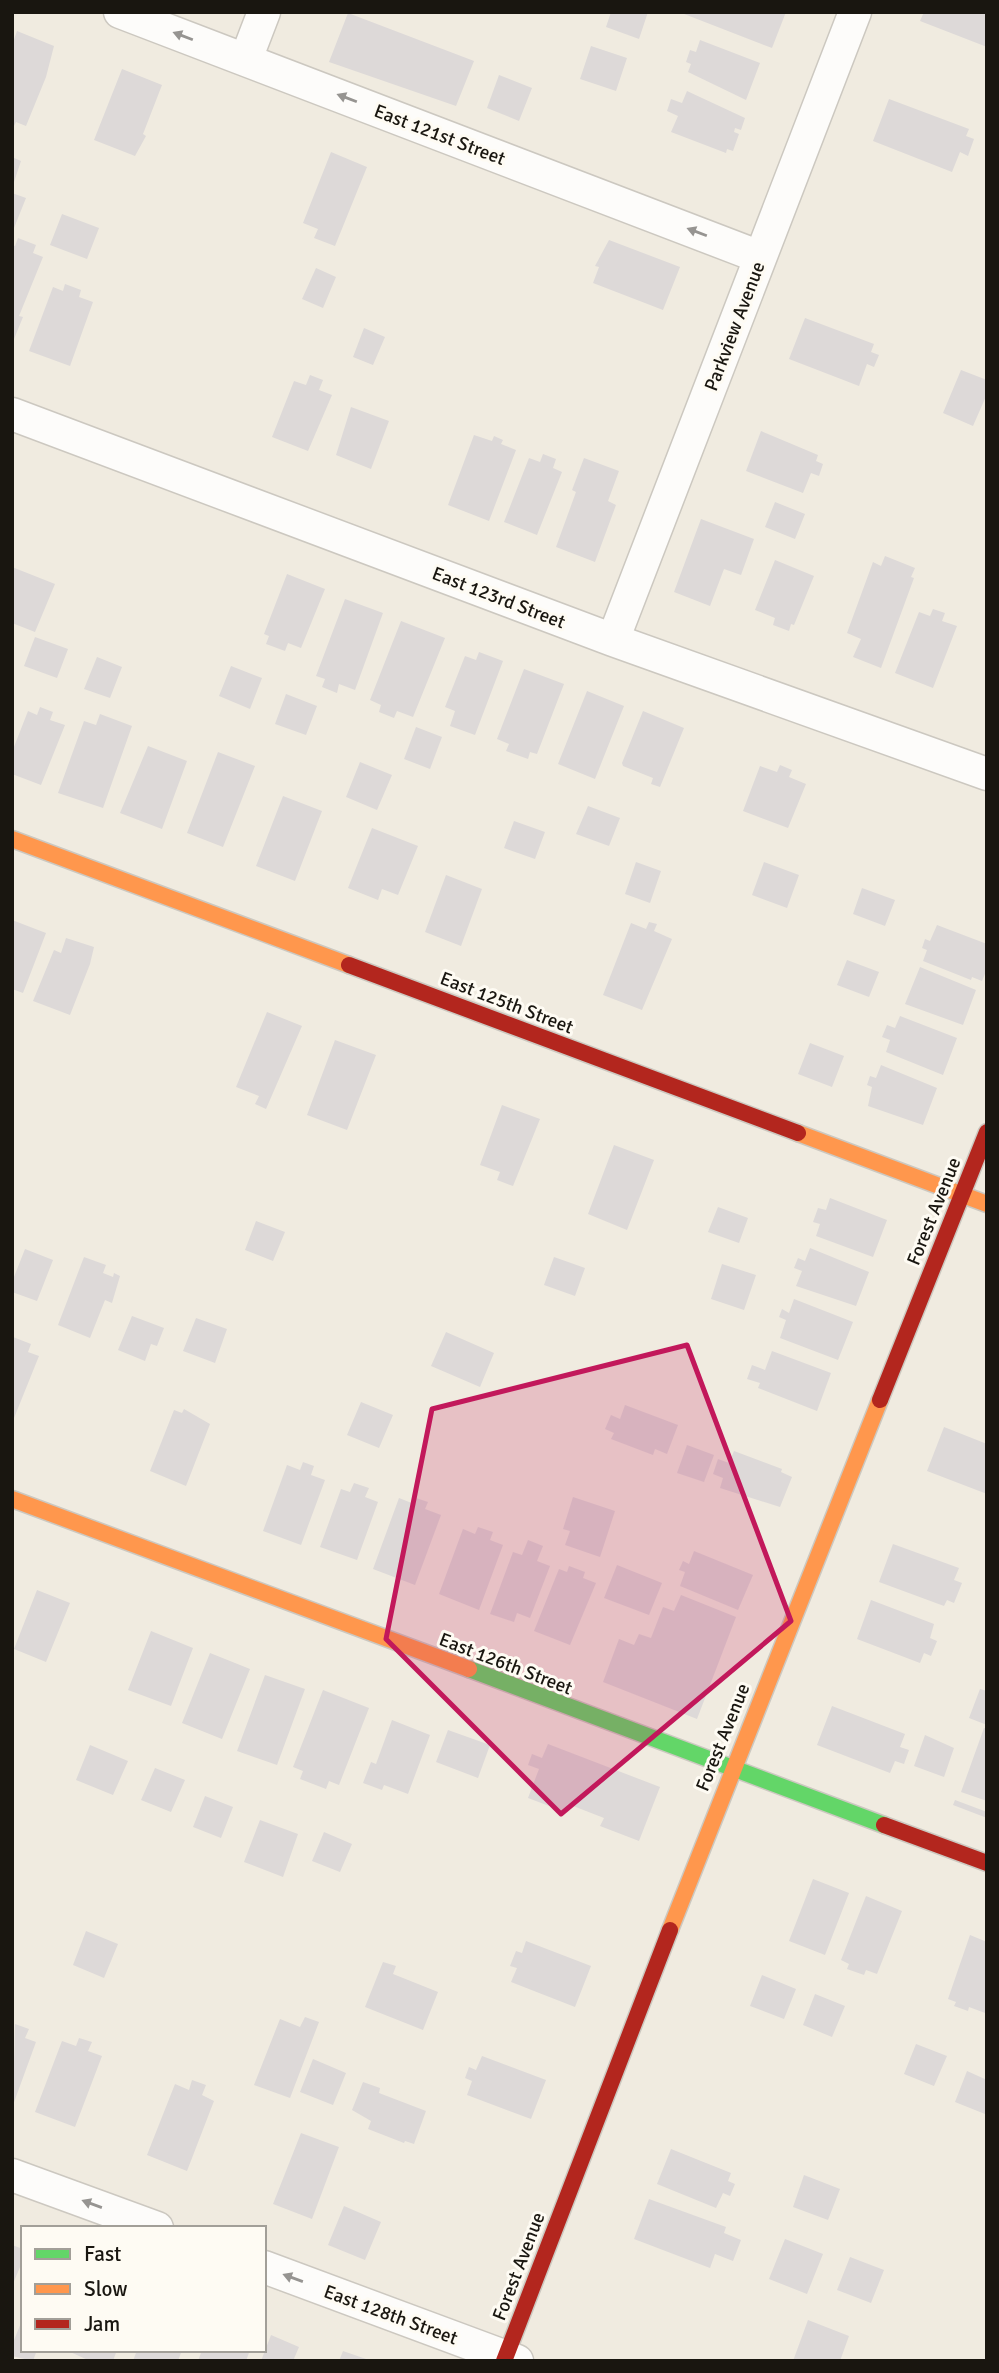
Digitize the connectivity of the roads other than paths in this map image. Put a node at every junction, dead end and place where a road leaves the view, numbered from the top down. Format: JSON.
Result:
{"nodes":[{"id":1,"x":120,"y":12,"type":"edge"},
{"id":2,"x":264,"y":12,"type":"edge"},
{"id":3,"x":855,"y":12,"type":"edge"},
{"id":4,"x":246,"y":59,"type":"junction"},
{"id":5,"x":760,"y":257,"type":"junction"},
{"id":6,"x":12,"y":414,"type":"edge"},
{"id":7,"x":613,"y":640,"type":"junction"},
{"id":8,"x":987,"y":774,"type":"edge"},
{"id":9,"x":12,"y":839,"type":"edge"},
{"id":10,"x":987,"y":1132,"type":"edge"},
{"id":11,"x":962,"y":1196,"type":"junction"},
{"id":12,"x":987,"y":1204,"type":"edge"},
{"id":13,"x":12,"y":1499,"type":"edge"},
{"id":14,"x":731,"y":1770,"type":"junction"},
{"id":15,"x":987,"y":1863,"type":"edge"},
{"id":16,"x":12,"y":2175,"type":"edge"},
{"id":17,"x":151,"y":2226,"type":"edge"},
{"id":18,"x":266,"y":2268,"type":"edge"},
{"id":19,"x":509,"y":2359,"type":"edge"}],
"edges":[{"from":4,"to":1,"type":"street","name":"East 121st Street","one_way":true},
{"from":2,"to":4,"type":"street"},
{"from":3,"to":5,"type":"street","name":"Parkview Avenue"},
{"from":5,"to":4,"type":"street","name":"East 121st Street","one_way":true},
{"from":5,"to":7,"type":"street","name":"Parkview Avenue"},
{"from":6,"to":7,"type":"street","name":"East 123rd Street"},
{"from":7,"to":8,"type":"street","name":"East 123rd Street"},
{"from":9,"to":11,"type":"street","name":"East 125th Street"},
{"from":10,"to":11,"type":"street","name":"Forest Avenue"},
{"from":11,"to":12,"type":"street","name":"East 125th Street"},
{"from":11,"to":14,"type":"street","name":"Forest Avenue"},
{"from":13,"to":14,"type":"street","name":"East 126th Street"},
{"from":14,"to":15,"type":"street","name":"East 126th Street"},
{"from":14,"to":19,"type":"street","name":"Forest Avenue"},
{"from":17,"to":16,"type":"street","one_way":true},
{"from":19,"to":18,"type":"street","name":"East 128th Street","one_way":true}]}
